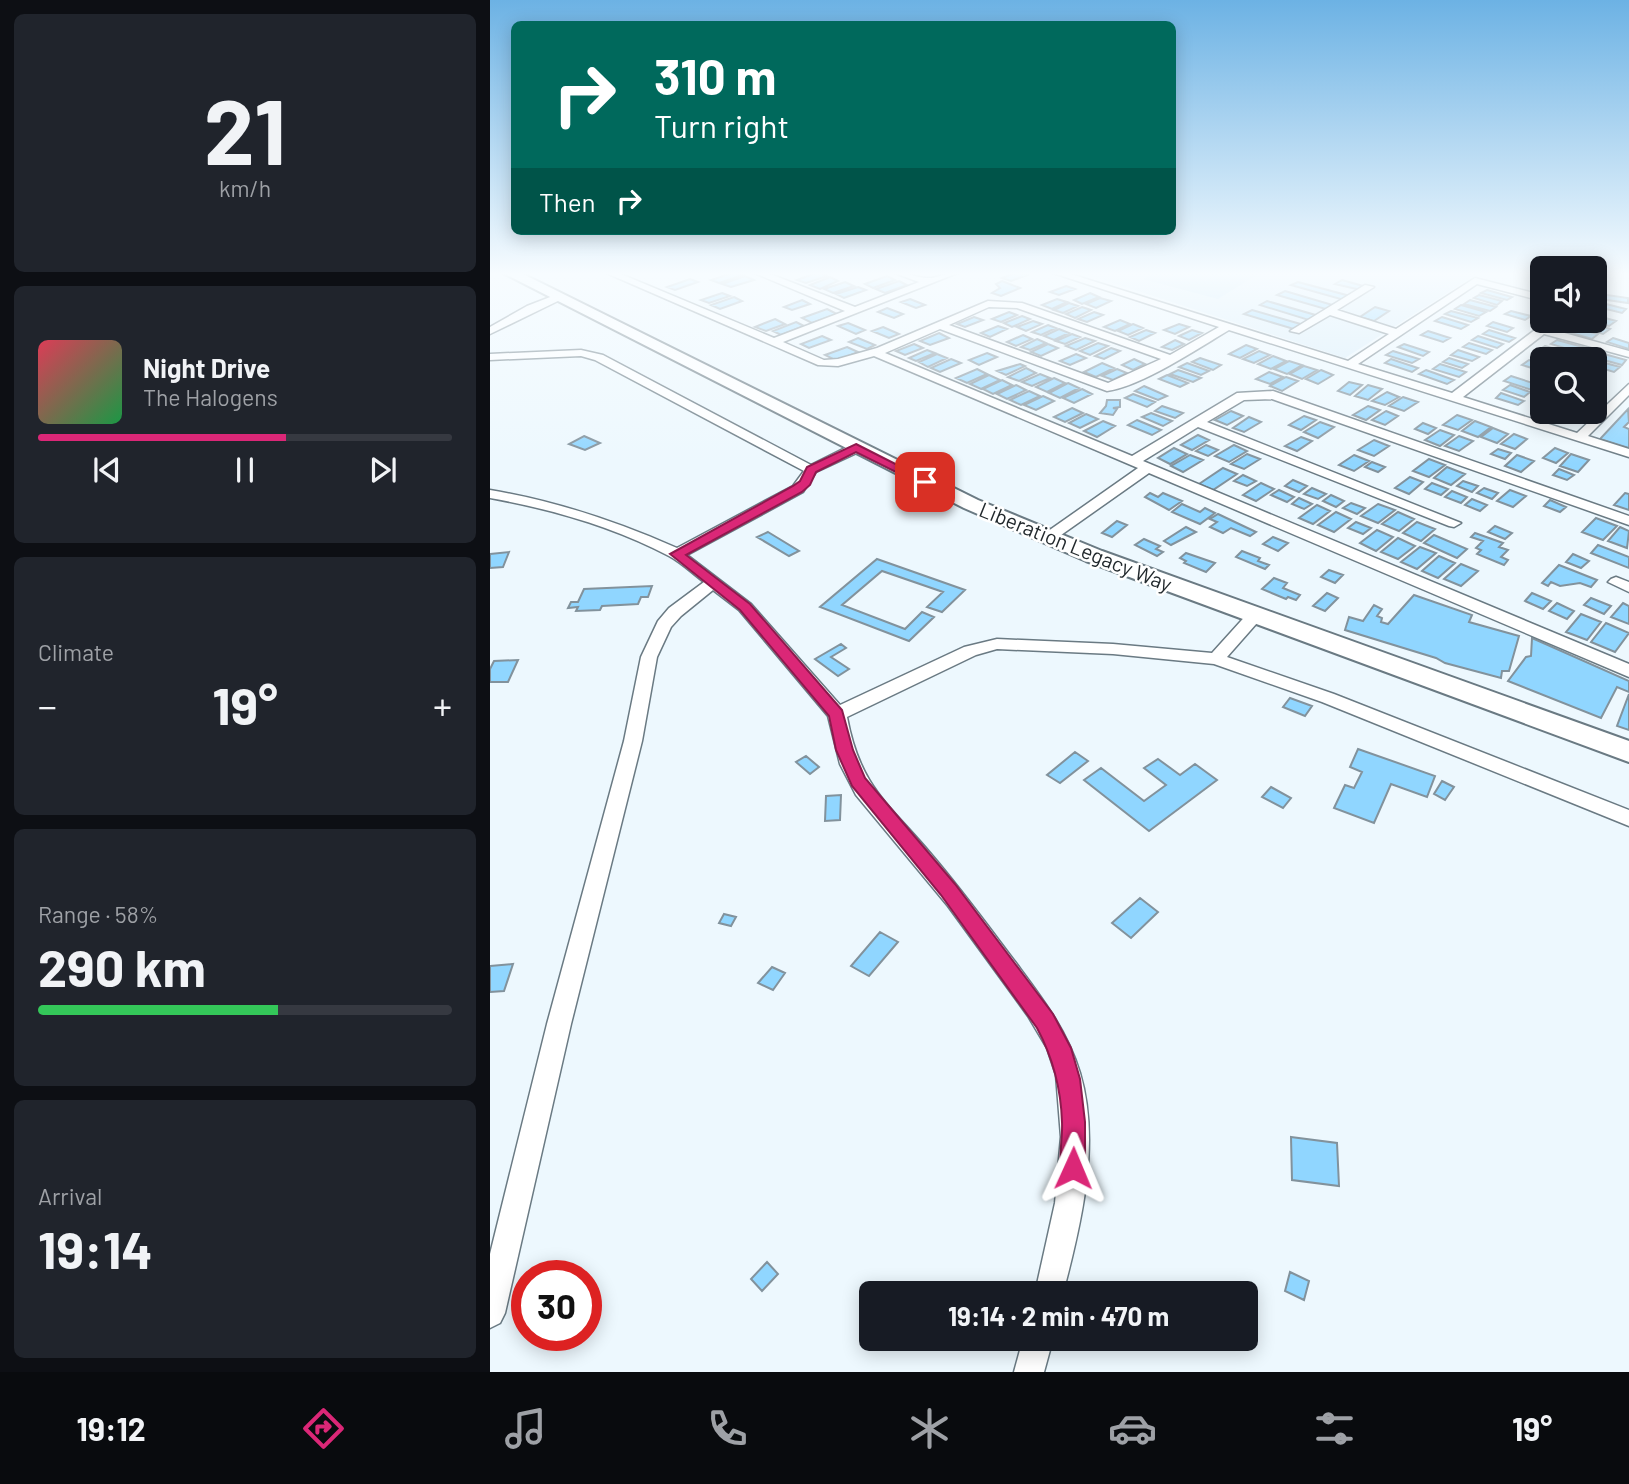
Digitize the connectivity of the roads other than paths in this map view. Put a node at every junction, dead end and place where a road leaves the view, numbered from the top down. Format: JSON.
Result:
{"nodes":[{"id":1,"x":635,"y":336,"type":"edge"},
{"id":2,"x":756,"y":336,"type":"edge"},
{"id":3,"x":790,"y":336,"type":"edge"},
{"id":4,"x":911,"y":336,"type":"edge"},
{"id":5,"x":970,"y":336,"type":"edge"},
{"id":6,"x":1105,"y":336,"type":"edge"},
{"id":7,"x":1211,"y":336,"type":"edge"},
{"id":8,"x":1256,"y":336,"type":"edge"},
{"id":9,"x":1393,"y":336,"type":"edge"},
{"id":10,"x":1535,"y":336,"type":"edge"},
{"id":11,"x":1565,"y":336,"type":"edge"},
{"id":12,"x":772,"y":343,"type":"junction"},
{"id":13,"x":874,"y":352,"type":"junction"},
{"id":14,"x":1629,"y":354,"type":"edge"},
{"id":15,"x":490,"y":357,"type":"edge"},
{"id":16,"x":1171,"y":359,"type":"junction"},
{"id":17,"x":1349,"y":365,"type":"junction"},
{"id":18,"x":1629,"y":388,"type":"edge"},
{"id":19,"x":1452,"y":399,"type":"junction"},
{"id":20,"x":1196,"y":422,"type":"junction"},
{"id":21,"x":1579,"y":438,"type":"junction"},
{"id":22,"x":856,"y":448,"type":"junction"},
{"id":23,"x":1629,"y":453,"type":"edge"},
{"id":24,"x":1131,"y":462,"type":"junction"},
{"id":25,"x":1147,"y":468,"type":"junction"},
{"id":26,"x":811,"y":470,"type":"junction"},
{"id":27,"x":490,"y":494,"type":"edge"},
{"id":28,"x":1629,"y":521,"type":"edge"},
{"id":29,"x":1454,"y":523,"type":"dead end"},
{"id":30,"x":1049,"y":537,"type":"junction"},
{"id":31,"x":677,"y":554,"type":"junction"},
{"id":32,"x":715,"y":581,"type":"junction"},
{"id":33,"x":1256,"y":615,"type":"junction"},
{"id":34,"x":1216,"y":659,"type":"junction"},
{"id":35,"x":1629,"y":671,"type":"edge"},
{"id":36,"x":837,"y":714,"type":"junction"},
{"id":37,"x":1629,"y":752,"type":"edge"},
{"id":38,"x":1629,"y":818,"type":"edge"},
{"id":39,"x":1052,"y":1281,"type":"edge"},
{"id":40,"x":490,"y":1313,"type":"edge"},
{"id":41,"x":1035,"y":1351,"type":"edge"},
{"id":42,"x":1029,"y":1372,"type":"edge"}],
"edges":[{"from":1,"to":22,"type":"main road","name":"Liberation Legacy Way"},
{"from":2,"to":12,"type":"street"},
{"from":3,"to":12,"type":"street"},
{"from":4,"to":13,"type":"street"},
{"from":5,"to":16,"type":"street"},
{"from":6,"to":16,"type":"street"},
{"from":7,"to":16,"type":"street"},
{"from":8,"to":17,"type":"street"},
{"from":9,"to":17,"type":"street"},
{"from":10,"to":19,"type":"street"},
{"from":11,"to":14,"type":"street"},
{"from":12,"to":13,"type":"street"},
{"from":13,"to":24,"type":"street"},
{"from":15,"to":26,"type":"street"},
{"from":17,"to":19,"type":"street"},
{"from":18,"to":21,"type":"street"},
{"from":19,"to":21,"type":"street"},
{"from":20,"to":24,"type":"street"},
{"from":20,"to":28,"type":"street"},
{"from":20,"to":29,"type":"street"},
{"from":21,"to":23,"type":"street"},
{"from":22,"to":26,"type":"street"},
{"from":22,"to":30,"type":"main road","name":"Liberation Legacy Way"},
{"from":24,"to":25,"type":"street"},
{"from":25,"to":30,"type":"street"},
{"from":25,"to":35,"type":"street"},
{"from":26,"to":31,"type":"street"},
{"from":27,"to":31,"type":"street"},
{"from":30,"to":33,"type":"main road","name":"Liberation Legacy Way"},
{"from":31,"to":32,"type":"street"},
{"from":32,"to":36,"type":"street"},
{"from":32,"to":40,"type":"street"},
{"from":33,"to":34,"type":"street"},
{"from":33,"to":37,"type":"main road","name":"Liberation Legacy Way"},
{"from":34,"to":36,"type":"street"},
{"from":34,"to":38,"type":"street"},
{"from":36,"to":39,"type":"street"},
{"from":41,"to":42,"type":"street"}]}
